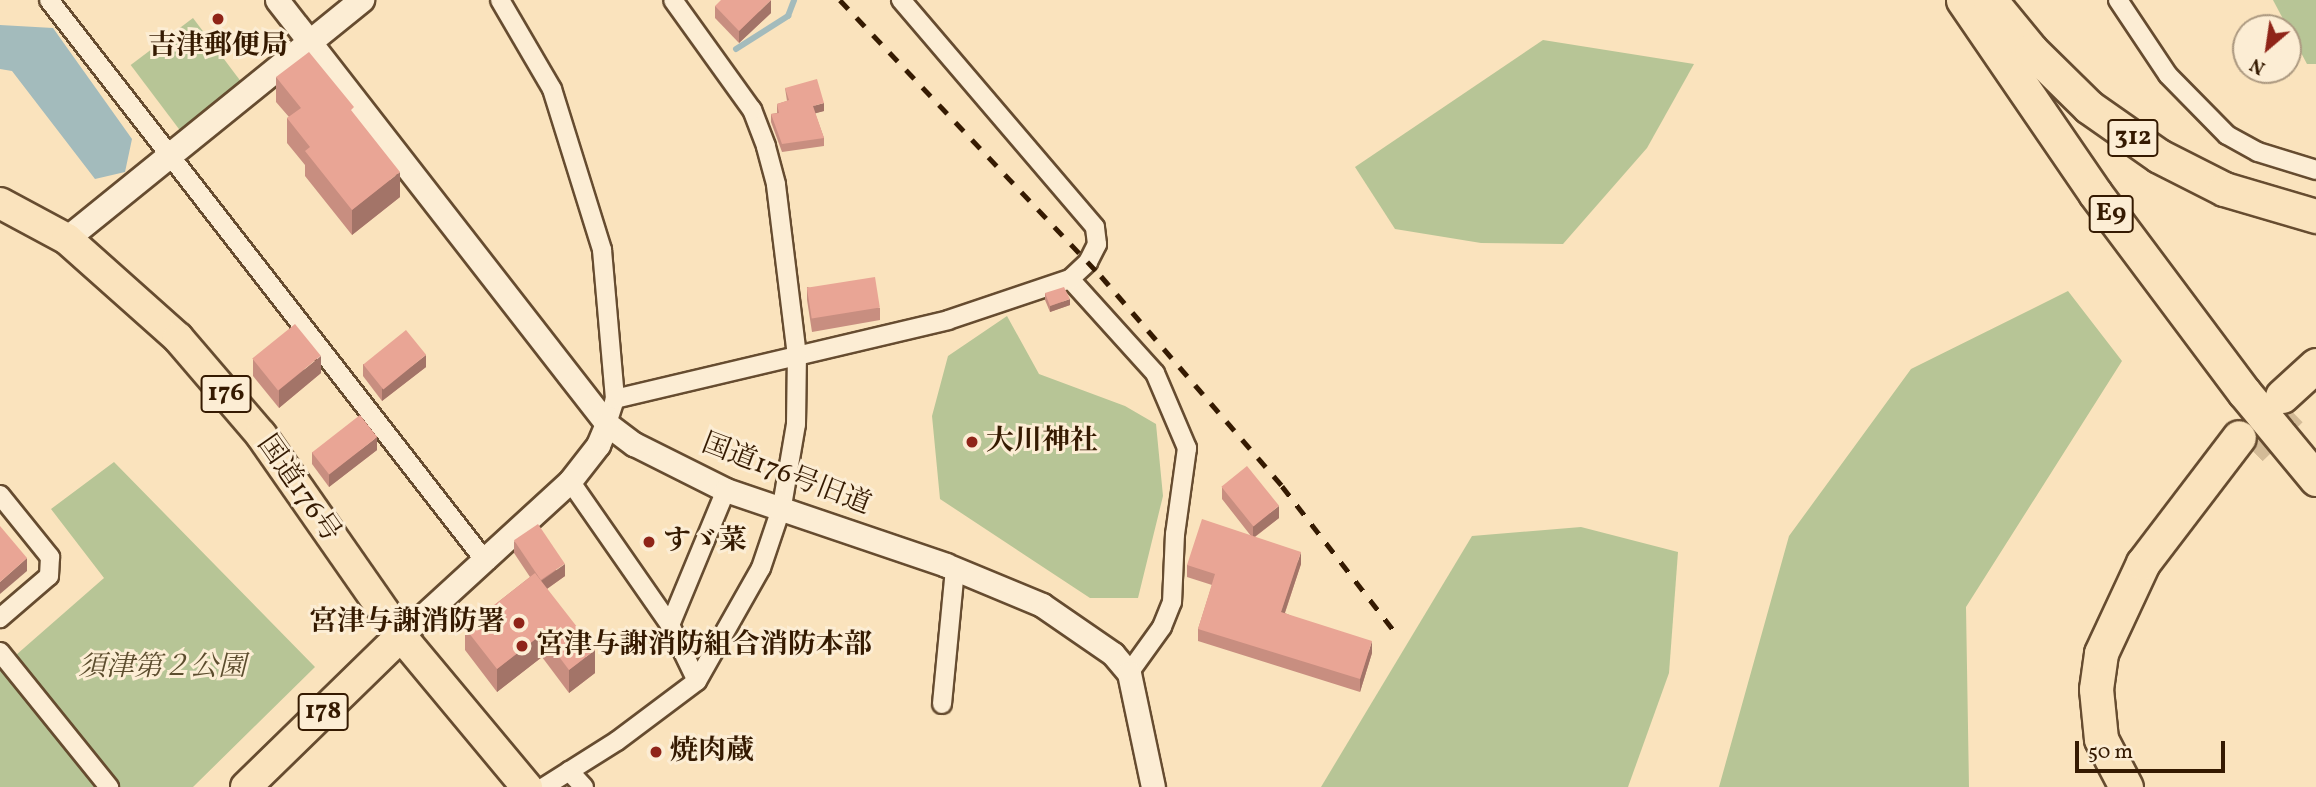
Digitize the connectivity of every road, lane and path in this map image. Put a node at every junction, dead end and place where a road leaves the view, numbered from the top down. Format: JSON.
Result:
{"nodes":[{"id":1,"x":49,"y":0,"type":"edge"},
{"id":2,"x":277,"y":0,"type":"edge"},
{"id":3,"x":362,"y":0,"type":"edge"},
{"id":4,"x":500,"y":0,"type":"edge"},
{"id":5,"x":673,"y":0,"type":"edge"},
{"id":6,"x":901,"y":0,"type":"edge"},
{"id":7,"x":1963,"y":0,"type":"edge"},
{"id":8,"x":1990,"y":0,"type":"edge"},
{"id":9,"x":2118,"y":0,"type":"edge"},
{"id":10,"x":309,"y":40,"type":"junction"},
{"id":11,"x":172,"y":154,"type":"junction"},
{"id":12,"x":2316,"y":170,"type":"edge"},
{"id":13,"x":0,"y":203,"type":"edge"},
{"id":14,"x":2316,"y":216,"type":"edge"},
{"id":15,"x":67,"y":239,"type":"junction"},
{"id":16,"x":1070,"y":279,"type":"junction"},
{"id":17,"x":797,"y":356,"type":"junction"},
{"id":18,"x":2316,"y":365,"type":"edge"},
{"id":19,"x":615,"y":399,"type":"junction"},
{"id":20,"x":2289,"y":404,"type":"edge"},
{"id":21,"x":607,"y":424,"type":"junction"},
{"id":22,"x":2316,"y":479,"type":"edge"},
{"id":23,"x":570,"y":481,"type":"junction"},
{"id":24,"x":726,"y":490,"type":"junction"},
{"id":25,"x":0,"y":495,"type":"edge"},
{"id":26,"x":782,"y":506,"type":"junction"},
{"id":27,"x":486,"y":562,"type":"junction"},
{"id":28,"x":955,"y":569,"type":"junction"},
{"id":29,"x":0,"y":618,"type":"edge"},
{"id":30,"x":670,"y":625,"type":"junction"},
{"id":31,"x":401,"y":636,"type":"junction"},
{"id":32,"x":0,"y":652,"type":"edge"},
{"id":33,"x":1129,"y":673,"type":"junction"},
{"id":34,"x":697,"y":681,"type":"junction"},
{"id":35,"x":943,"y":704,"type":"dead end"},
{"id":36,"x":569,"y":771,"type":"junction"},
{"id":37,"x":109,"y":787,"type":"edge"},
{"id":38,"x":246,"y":787,"type":"edge"},
{"id":39,"x":527,"y":787,"type":"edge"},
{"id":40,"x":544,"y":787,"type":"edge"},
{"id":41,"x":584,"y":787,"type":"edge"},
{"id":42,"x":1153,"y":787,"type":"edge"},
{"id":43,"x":2126,"y":787,"type":"edge"},
{"id":44,"x":2153,"y":787,"type":"edge"}],
"edges":[{"from":1,"to":11,"type":"street"},
{"from":2,"to":10,"type":"street","name":"国道176号旧道"},
{"from":3,"to":10,"type":"main road"},
{"from":4,"to":19,"type":"street"},
{"from":5,"to":17,"type":"street"},
{"from":6,"to":16,"type":"street"},
{"from":7,"to":20,"type":"highway","number":"E9"},
{"from":8,"to":14,"type":"highway","number":"312"},
{"from":9,"to":12,"type":"street"},
{"from":10,"to":11,"type":"main road"},
{"from":10,"to":21,"type":"street","name":"国道176号旧道"},
{"from":11,"to":15,"type":"main road"},
{"from":11,"to":27,"type":"street"},
{"from":13,"to":15,"type":"highway","name":"国道176号","number":"176"},
{"from":15,"to":31,"type":"highway","name":"国道176号","number":"176"},
{"from":16,"to":17,"type":"street"},
{"from":16,"to":33,"type":"street"},
{"from":17,"to":19,"type":"street"},
{"from":17,"to":26,"type":"street"},
{"from":18,"to":20,"type":"highway"},
{"from":19,"to":21,"type":"street"},
{"from":20,"to":22,"type":"highway","number":"E9"},
{"from":21,"to":23,"type":"street"},
{"from":21,"to":24,"type":"street","name":"国道176号旧道"},
{"from":23,"to":27,"type":"street"},
{"from":23,"to":30,"type":"street"},
{"from":24,"to":26,"type":"street","name":"国道176号旧道"},
{"from":24,"to":30,"type":"street"},
{"from":25,"to":29,"type":"street"},
{"from":26,"to":28,"type":"street","name":"国道176号旧道"},
{"from":26,"to":34,"type":"street"},
{"from":27,"to":31,"type":"street"},
{"from":28,"to":33,"type":"street","name":"国道176号旧道"},
{"from":28,"to":35,"type":"street"},
{"from":30,"to":34,"type":"street"},
{"from":31,"to":38,"type":"highway","number":"178"},
{"from":31,"to":39,"type":"highway","name":"国道176号","number":"176"},
{"from":32,"to":37,"type":"street"},
{"from":33,"to":42,"type":"street"},
{"from":34,"to":36,"type":"street"},
{"from":36,"to":40,"type":"street"},
{"from":36,"to":41,"type":"street"},
{"from":43,"to":44,"type":"highway"}]}
